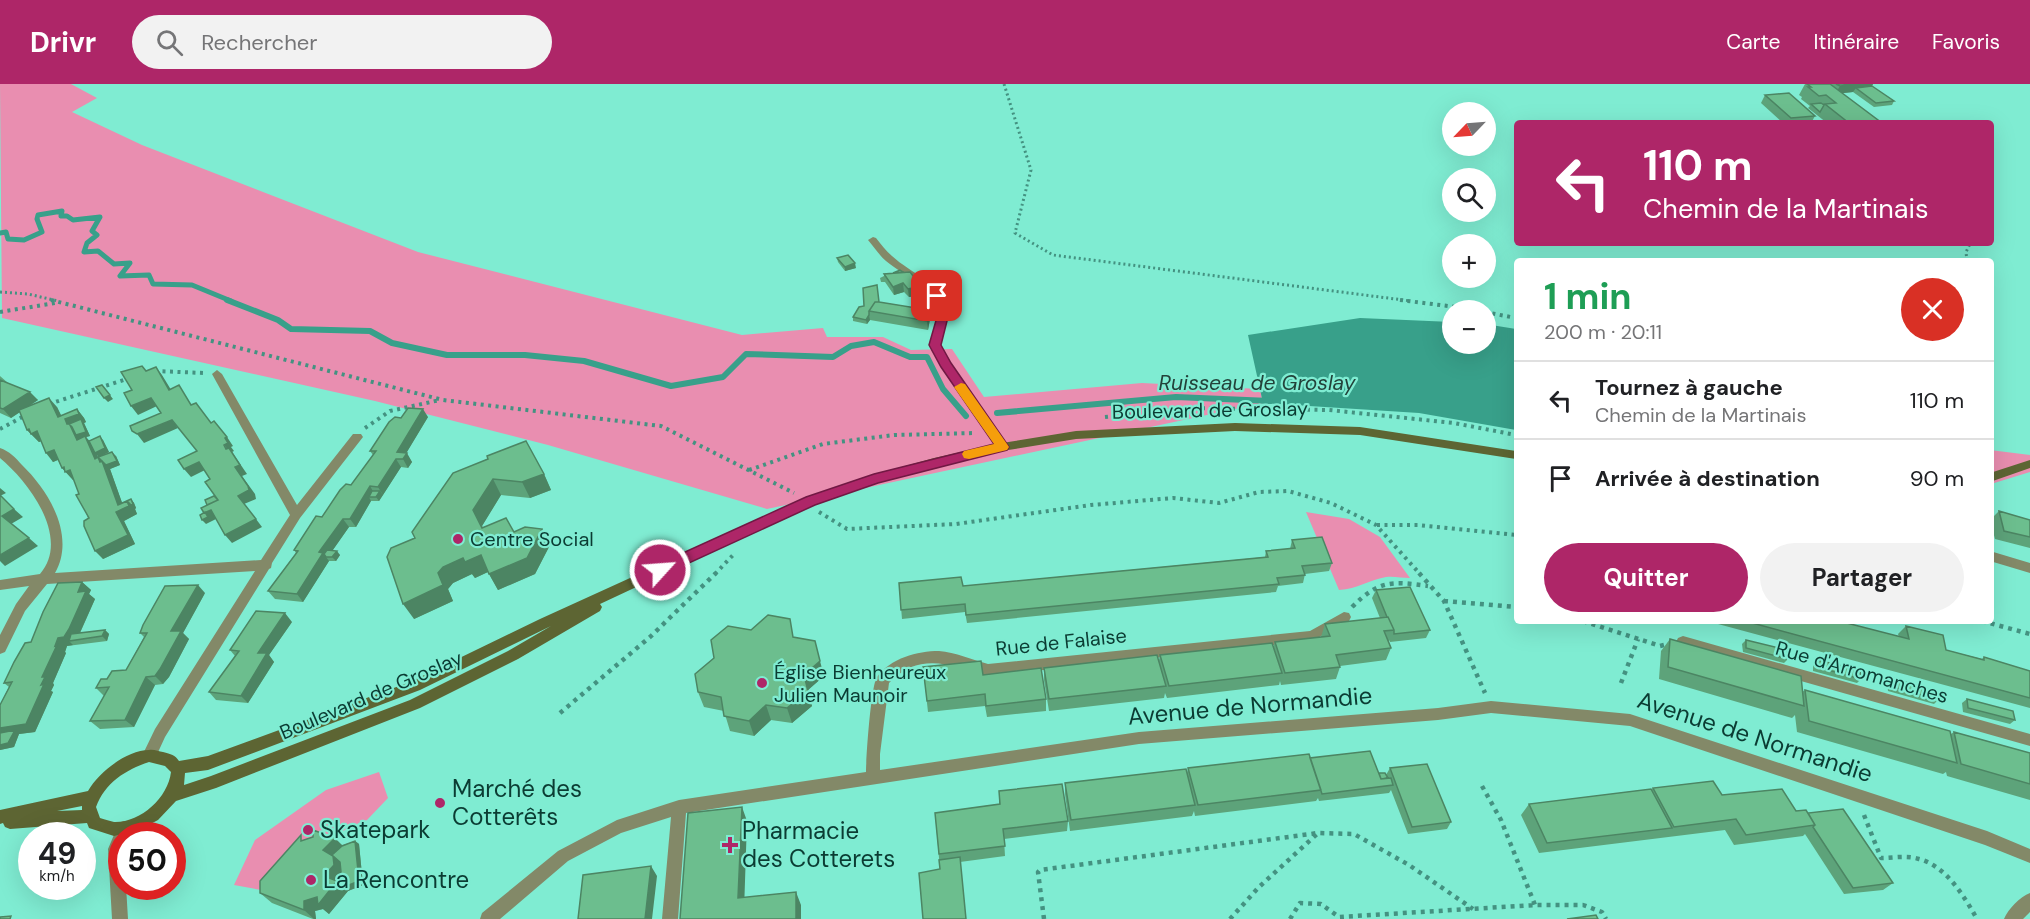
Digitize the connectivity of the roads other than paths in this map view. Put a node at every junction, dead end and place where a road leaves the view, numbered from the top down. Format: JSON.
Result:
{"nodes":[{"id":1,"x":873,"y":240,"type":"dead end"},
{"id":2,"x":217,"y":374,"type":"road end"},
{"id":3,"x":357,"y":436,"type":"road end"},
{"id":4,"x":1002,"y":447,"type":"junction"},
{"id":5,"x":0,"y":452,"type":"edge"},
{"id":6,"x":1514,"y":455,"type":"edge"},
{"id":7,"x":2030,"y":464,"type":"edge"},
{"id":8,"x":1994,"y":477,"type":"edge"},
{"id":9,"x":296,"y":515,"type":"junction"},
{"id":10,"x":1994,"y":557,"type":"edge"},
{"id":11,"x":267,"y":565,"type":"junction"},
{"id":12,"x":2030,"y":568,"type":"edge"},
{"id":13,"x":42,"y":579,"type":"junction"},
{"id":14,"x":640,"y":580,"type":"junction"},
{"id":15,"x":0,"y":585,"type":"edge"},
{"id":16,"x":1344,"y":617,"type":"road end"},
{"id":17,"x":1683,"y":642,"type":"edge"},
{"id":18,"x":0,"y":648,"type":"edge"},
{"id":19,"x":2030,"y":740,"type":"edge"},
{"id":20,"x":149,"y":756,"type":"junction"},
{"id":21,"x":178,"y":768,"type":"junction"},
{"id":22,"x":873,"y":778,"type":"junction"},
{"id":23,"x":173,"y":795,"type":"junction"},
{"id":24,"x":92,"y":797,"type":"junction"},
{"id":25,"x":679,"y":807,"type":"junction"},
{"id":26,"x":90,"y":816,"type":"junction"},
{"id":27,"x":0,"y":817,"type":"edge"},
{"id":28,"x":138,"y":822,"type":"edge"},
{"id":29,"x":0,"y":823,"type":"edge"},
{"id":30,"x":108,"y":828,"type":"edge"},
{"id":31,"x":2030,"y":856,"type":"edge"},
{"id":32,"x":119,"y":900,"type":"edge"},
{"id":33,"x":2030,"y":901,"type":"edge"},
{"id":34,"x":120,"y":919,"type":"edge"},
{"id":35,"x":488,"y":919,"type":"edge"},
{"id":36,"x":670,"y":919,"type":"edge"},
{"id":37,"x":2012,"y":919,"type":"edge"}],
"edges":[{"from":1,"to":4,"type":"street"},
{"from":2,"to":9,"type":"street"},
{"from":3,"to":9,"type":"street"},
{"from":4,"to":6,"type":"main road","name":"Boulevard de Groslay"},
{"from":4,"to":14,"type":"main road","name":"Boulevard de Groslay"},
{"from":5,"to":13,"type":"street"},
{"from":7,"to":8,"type":"main road"},
{"from":9,"to":11,"type":"street"},
{"from":10,"to":12,"type":"street"},
{"from":11,"to":13,"type":"street"},
{"from":11,"to":20,"type":"street"},
{"from":13,"to":15,"type":"street"},
{"from":13,"to":18,"type":"street"},
{"from":14,"to":21,"type":"main road","name":"Boulevard de Groslay"},
{"from":14,"to":23,"type":"main road","name":"Boulevard de Groslay"},
{"from":16,"to":22,"type":"street","name":"Rue de Falaise"},
{"from":17,"to":19,"type":"street","name":"Rue d'Arromanches"},
{"from":20,"to":21,"type":"main road"},
{"from":20,"to":24,"type":"main road"},
{"from":21,"to":23,"type":"main road"},
{"from":22,"to":25,"type":"street","name":"Avenue de Normandie"},
{"from":22,"to":31,"type":"street","name":"Avenue de Normandie"},
{"from":23,"to":28,"type":"main road"},
{"from":24,"to":26,"type":"main road"},
{"from":24,"to":27,"type":"main road"},
{"from":25,"to":35,"type":"street","name":"Avenue de Normandie"},
{"from":25,"to":36,"type":"street"},
{"from":26,"to":29,"type":"main road"},
{"from":26,"to":30,"type":"main road"},
{"from":32,"to":34,"type":"street"},
{"from":33,"to":37,"type":"street"}]}
